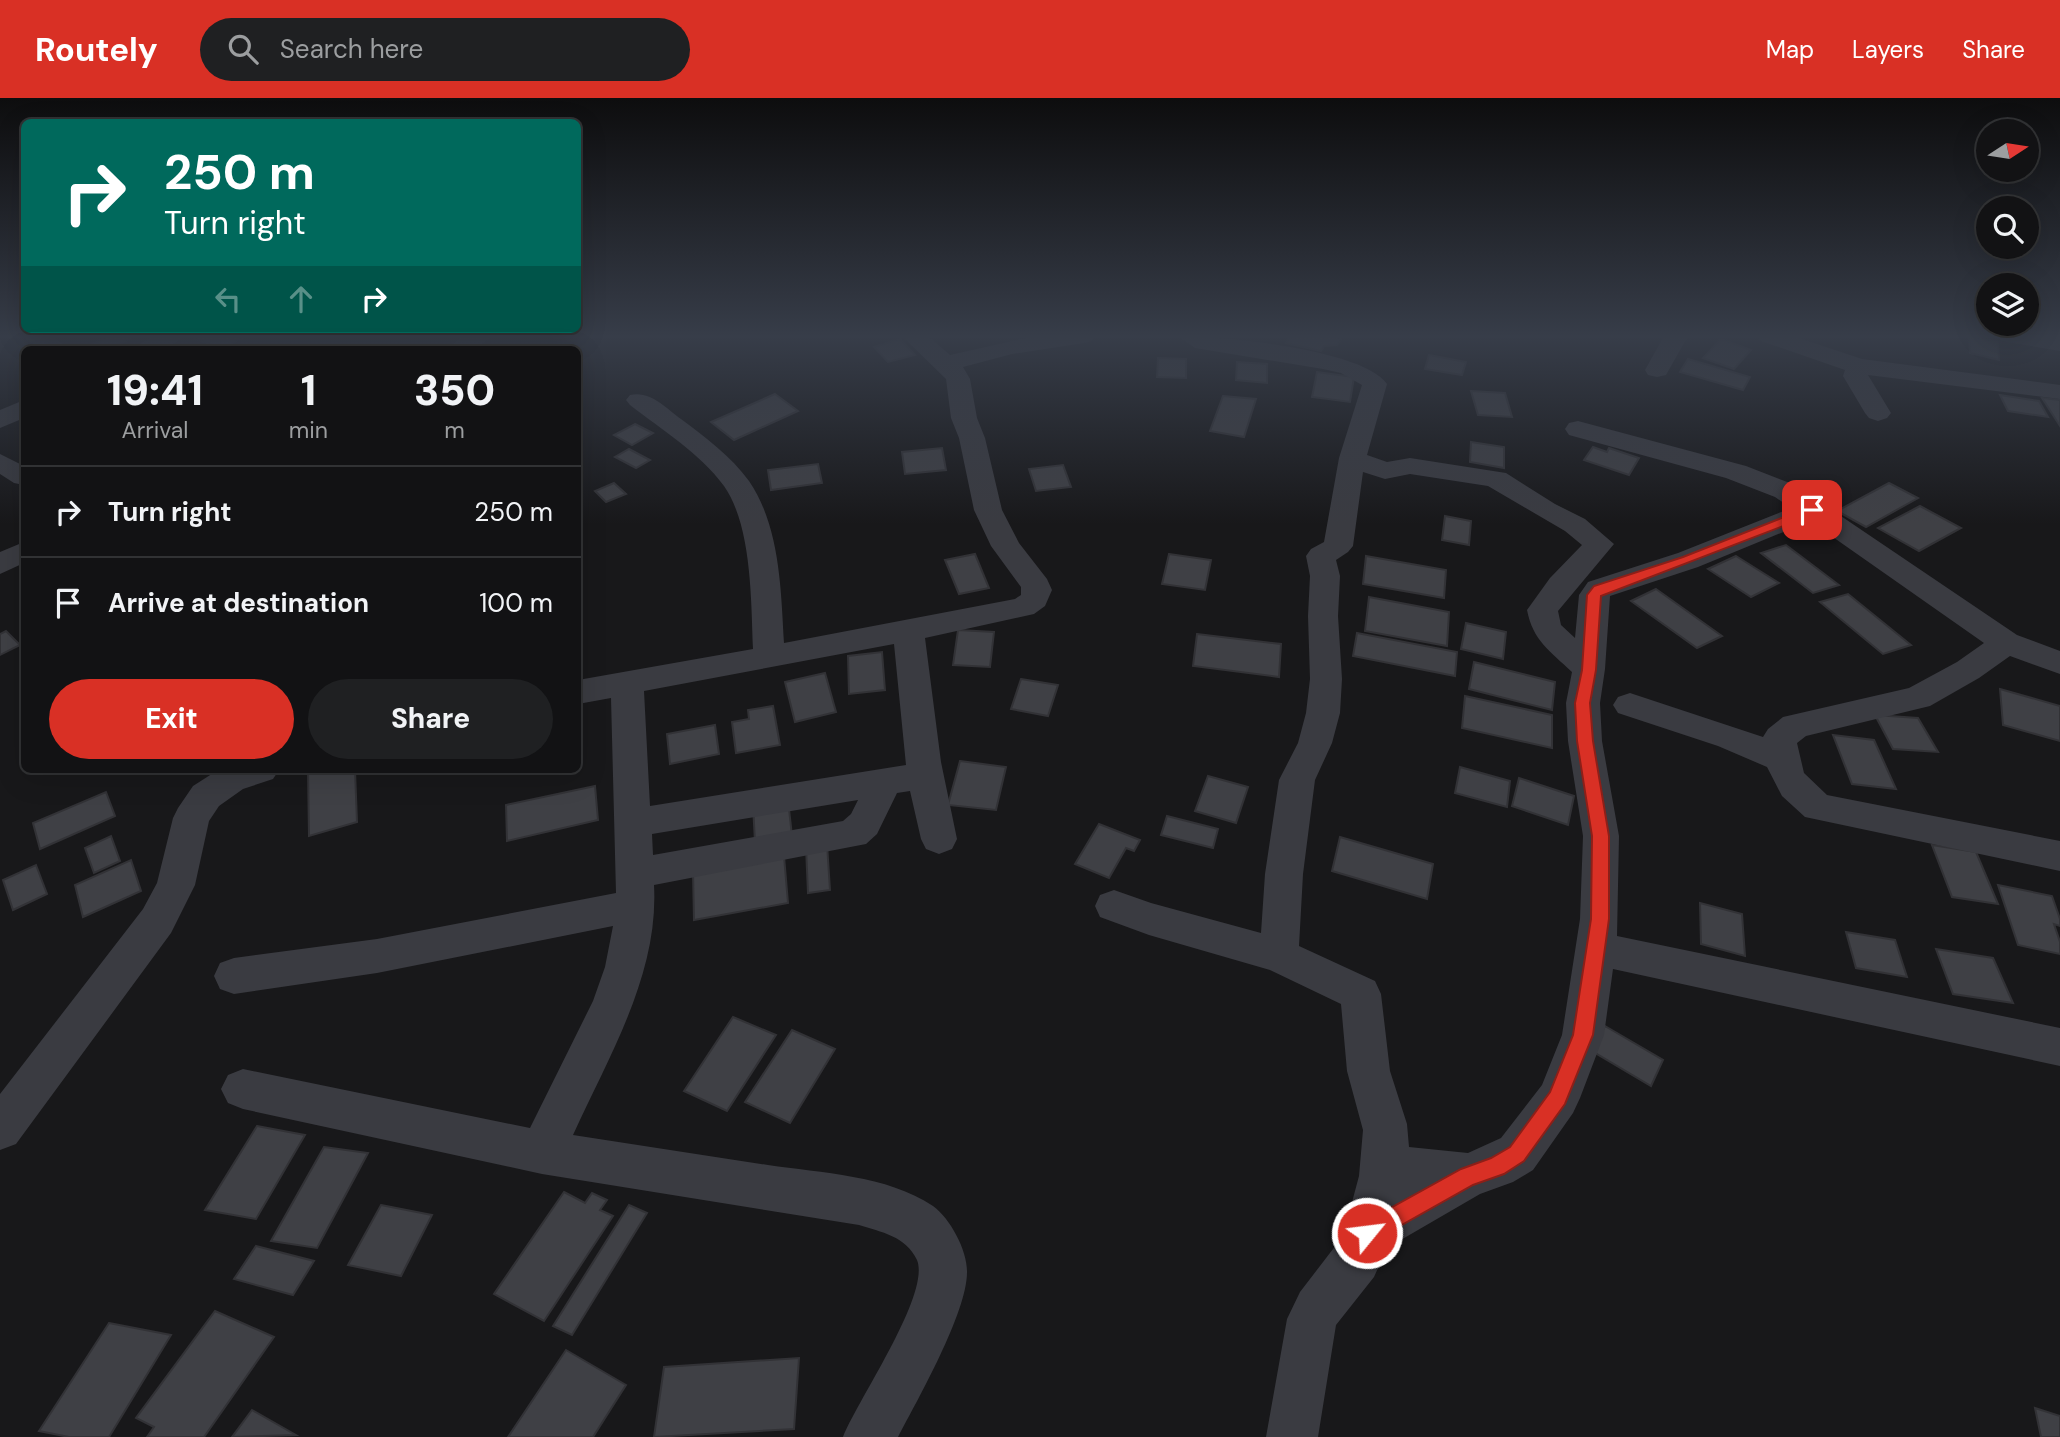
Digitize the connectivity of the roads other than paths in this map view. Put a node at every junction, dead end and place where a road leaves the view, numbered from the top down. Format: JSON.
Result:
{"nodes":[{"id":1,"x":961,"y":398,"type":"edge"},
{"id":2,"x":1370,"y":398,"type":"edge"},
{"id":3,"x":1869,"y":398,"type":"edge"},
{"id":4,"x":639,"y":400,"type":"dead end"},
{"id":5,"x":21,"y":409,"type":"edge"},
{"id":6,"x":1878,"y":413,"type":"dead end"},
{"id":7,"x":0,"y":419,"type":"edge"},
{"id":8,"x":1578,"y":429,"type":"dead end"},
{"id":9,"x":1352,"y":458,"type":"junction"},
{"id":10,"x":0,"y":462,"type":"edge"},
{"id":11,"x":21,"y":475,"type":"edge"},
{"id":12,"x":1812,"y":510,"type":"junction"},
{"id":13,"x":21,"y":553,"type":"edge"},
{"id":14,"x":0,"y":565,"type":"edge"},
{"id":15,"x":908,"y":631,"type":"junction"},
{"id":16,"x":2006,"y":643,"type":"junction"},
{"id":17,"x":769,"y":656,"type":"junction"},
{"id":18,"x":2060,"y":663,"type":"edge"},
{"id":19,"x":1589,"y":670,"type":"junction"},
{"id":20,"x":627,"y":681,"type":"junction"},
{"id":21,"x":581,"y":691,"type":"edge"},
{"id":22,"x":1630,"y":705,"type":"dead end"},
{"id":23,"x":1780,"y":758,"type":"junction"},
{"id":24,"x":251,"y":773,"type":"edge"},
{"id":25,"x":926,"y":775,"type":"junction"},
{"id":26,"x":885,"y":782,"type":"junction"},
{"id":27,"x":633,"y":823,"type":"junction"},
{"id":28,"x":939,"y":839,"type":"dead end"},
{"id":29,"x":2060,"y":856,"type":"edge"},
{"id":30,"x":636,"y":889,"type":"junction"},
{"id":31,"x":1114,"y":906,"type":"dead end"},
{"id":32,"x":1598,"y":949,"type":"junction"},
{"id":33,"x":1279,"y":955,"type":"junction"},
{"id":34,"x":234,"y":976,"type":"dead end"},
{"id":35,"x":2060,"y":1047,"type":"edge"},
{"id":36,"x":243,"y":1089,"type":"dead end"},
{"id":37,"x":0,"y":1129,"type":"edge"},
{"id":38,"x":542,"y":1152,"type":"junction"},
{"id":39,"x":1382,"y":1167,"type":"junction"},
{"id":40,"x":1468,"y":1176,"type":"junction"},
{"id":41,"x":1367,"y":1233,"type":"junction"},
{"id":42,"x":869,"y":1437,"type":"edge"},
{"id":43,"x":1292,"y":1437,"type":"edge"}],
"edges":[{"from":1,"to":15,"type":"street"},
{"from":2,"to":9,"type":"street"},
{"from":3,"to":6,"type":"street"},
{"from":4,"to":17,"type":"street"},
{"from":5,"to":7,"type":"street"},
{"from":8,"to":12,"type":"street"},
{"from":9,"to":19,"type":"street"},
{"from":9,"to":33,"type":"street"},
{"from":10,"to":11,"type":"street"},
{"from":12,"to":16,"type":"street"},
{"from":12,"to":19,"type":"street"},
{"from":13,"to":14,"type":"street"},
{"from":15,"to":17,"type":"street"},
{"from":15,"to":25,"type":"street"},
{"from":16,"to":18,"type":"street"},
{"from":16,"to":23,"type":"street"},
{"from":17,"to":20,"type":"street"},
{"from":19,"to":32,"type":"street"},
{"from":20,"to":21,"type":"street"},
{"from":20,"to":27,"type":"street"},
{"from":22,"to":23,"type":"street"},
{"from":23,"to":29,"type":"street"},
{"from":24,"to":37,"type":"street"},
{"from":25,"to":26,"type":"street"},
{"from":25,"to":28,"type":"street"},
{"from":26,"to":27,"type":"street"},
{"from":26,"to":30,"type":"street"},
{"from":27,"to":30,"type":"street"},
{"from":30,"to":34,"type":"street"},
{"from":30,"to":38,"type":"street"},
{"from":31,"to":33,"type":"street"},
{"from":32,"to":35,"type":"street"},
{"from":32,"to":40,"type":"street"},
{"from":33,"to":39,"type":"street"},
{"from":36,"to":38,"type":"street"},
{"from":38,"to":42,"type":"street"},
{"from":39,"to":40,"type":"street"},
{"from":39,"to":41,"type":"street"},
{"from":40,"to":41,"type":"street"},
{"from":41,"to":43,"type":"street"}]}
